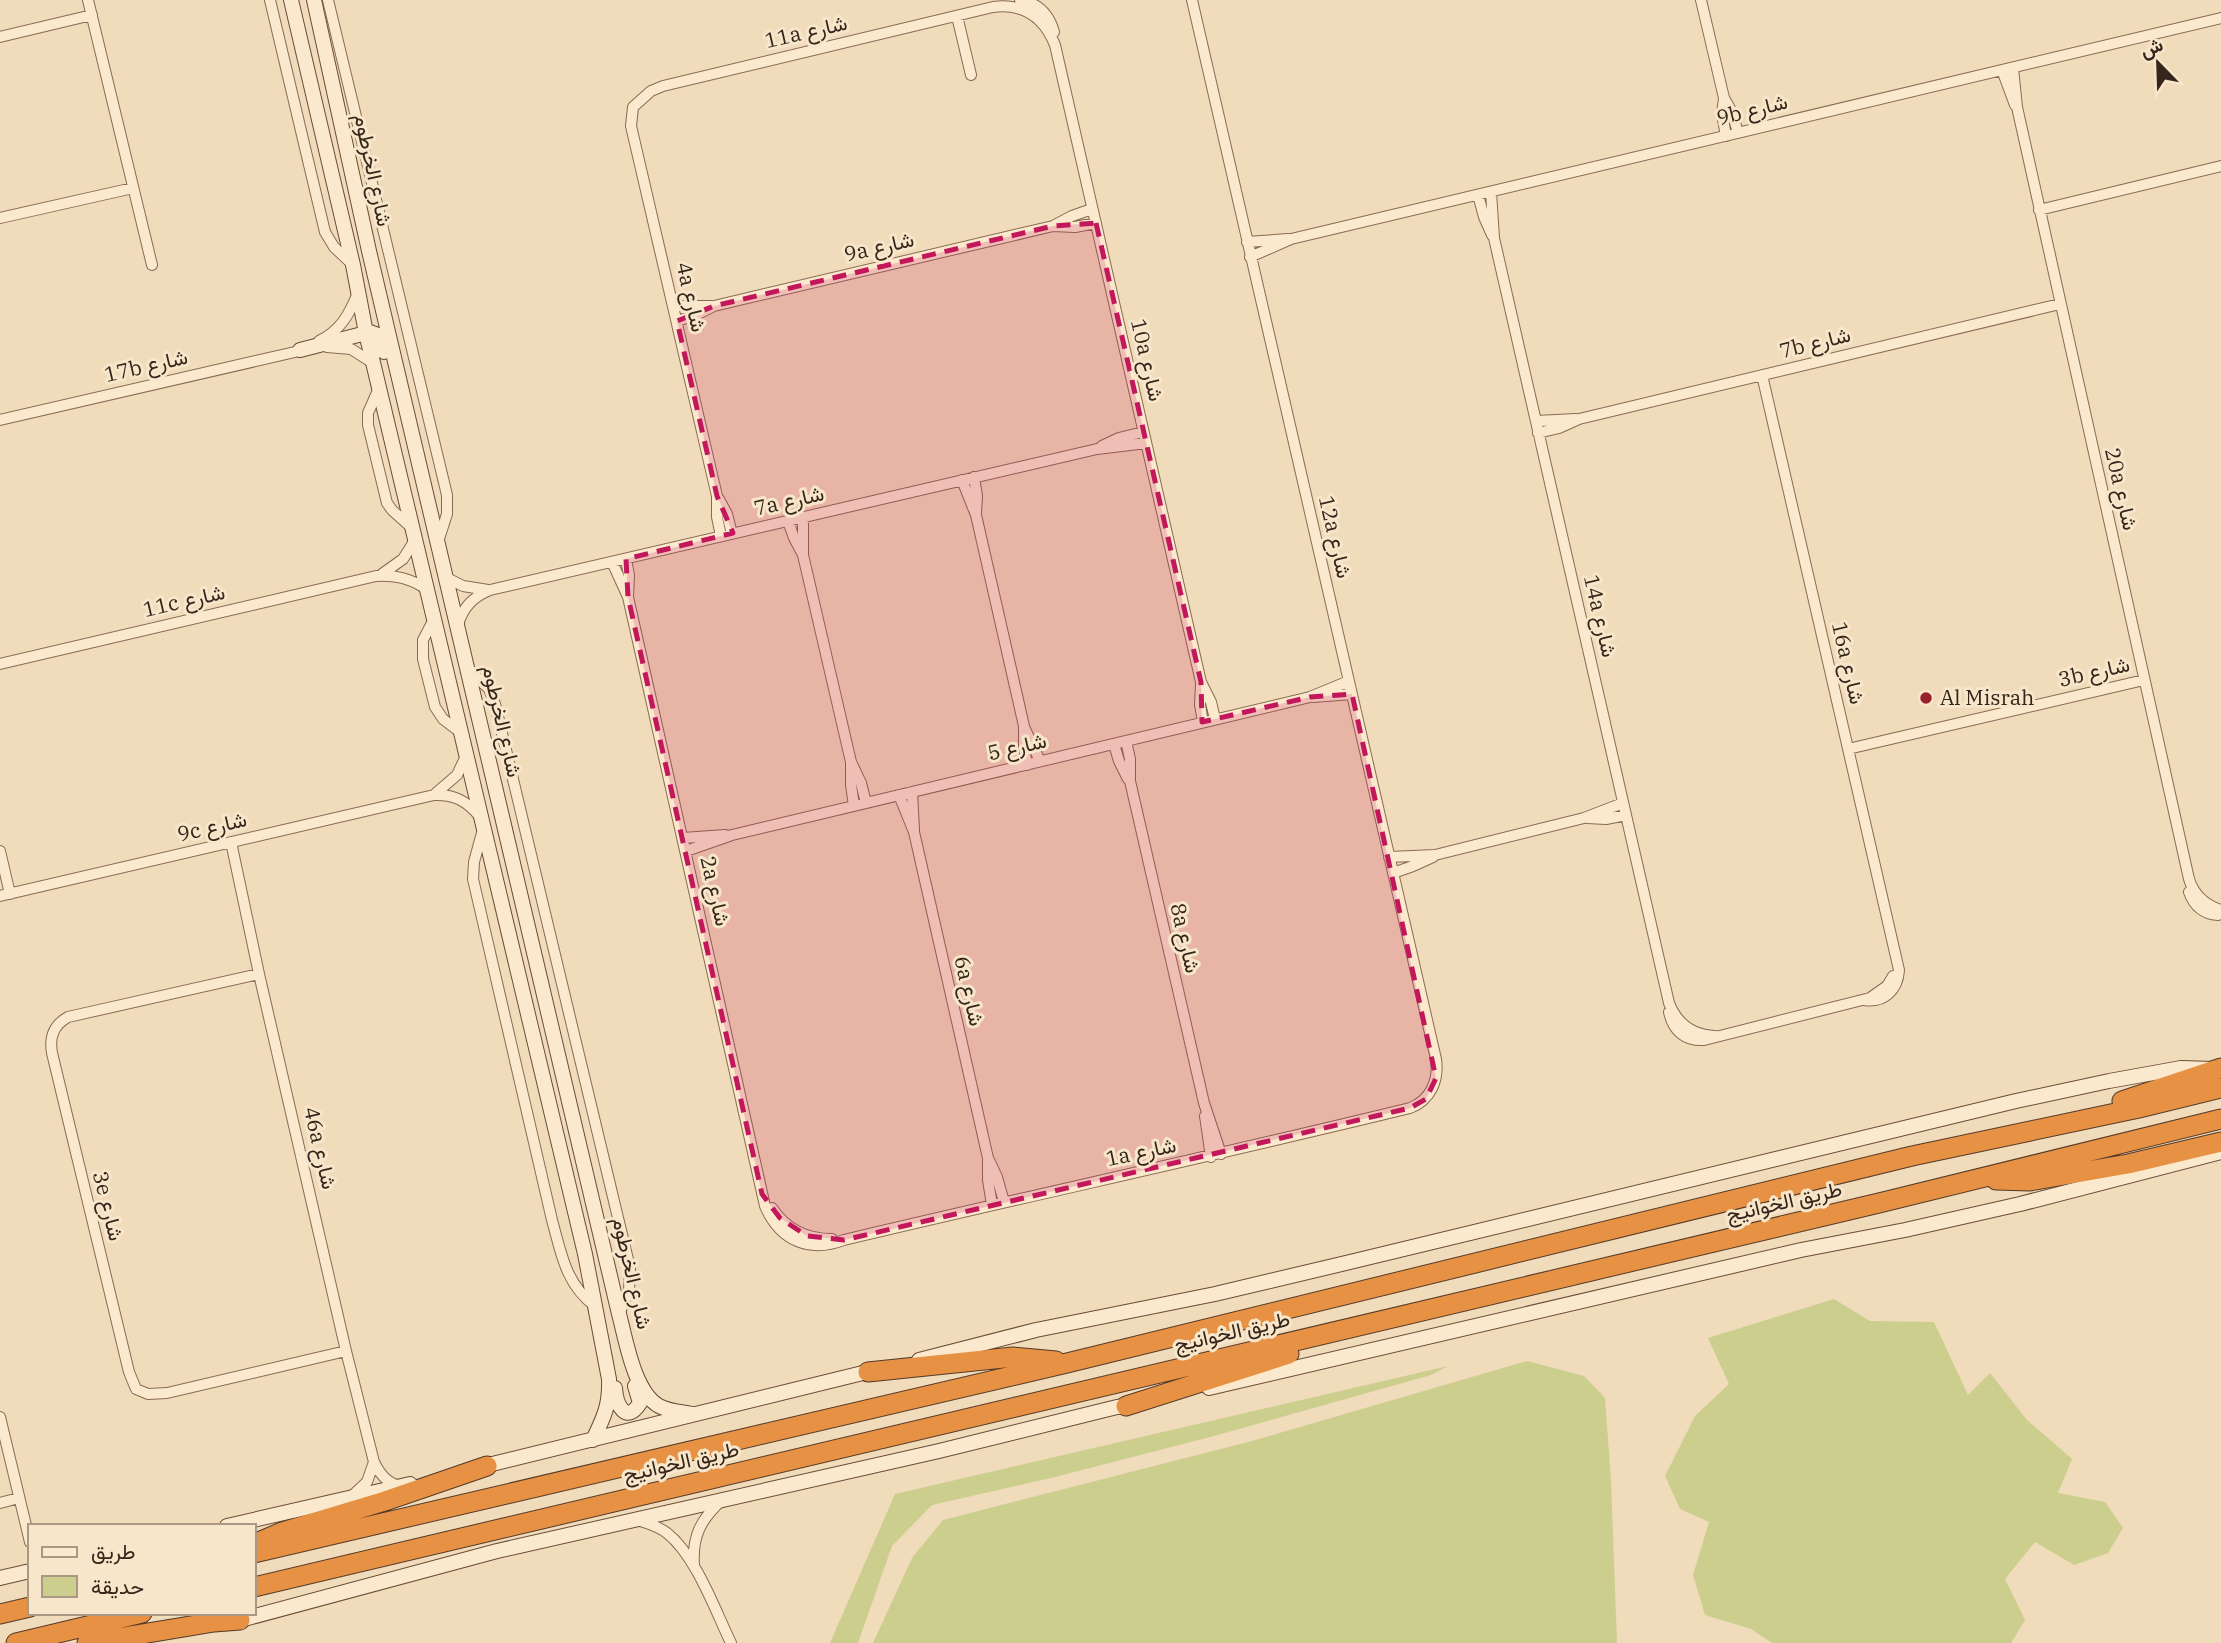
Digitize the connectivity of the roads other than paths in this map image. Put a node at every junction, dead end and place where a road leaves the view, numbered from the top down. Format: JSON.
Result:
{"nodes":[{"id":1,"x":88,"y":0,"type":"edge"},
{"id":2,"x":270,"y":0,"type":"edge"},
{"id":3,"x":291,"y":0,"type":"edge"},
{"id":4,"x":314,"y":0,"type":"edge"},
{"id":5,"x":328,"y":0,"type":"edge"},
{"id":6,"x":1014,"y":0,"type":"edge"},
{"id":7,"x":1020,"y":0,"type":"edge"},
{"id":8,"x":1192,"y":0,"type":"edge"},
{"id":9,"x":1701,"y":0,"type":"edge"},
{"id":10,"x":993,"y":7,"type":"junction"},
{"id":11,"x":1039,"y":13,"type":"junction"},
{"id":12,"x":92,"y":15,"type":"junction"},
{"id":13,"x":957,"y":16,"type":"junction"},
{"id":14,"x":2221,"y":18,"type":"edge"},
{"id":15,"x":0,"y":37,"type":"edge"},
{"id":16,"x":2008,"y":69,"type":"junction"},
{"id":17,"x":971,"y":75,"type":"dead end"},
{"id":18,"x":1724,"y":98,"type":"junction"},
{"id":19,"x":633,"y":107,"type":"joint"},
{"id":20,"x":1738,"y":133,"type":"junction"},
{"id":21,"x":1726,"y":136,"type":"junction"},
{"id":22,"x":2221,"y":166,"type":"edge"},
{"id":23,"x":133,"y":188,"type":"junction"},
{"id":24,"x":1491,"y":192,"type":"junction"},
{"id":25,"x":1478,"y":195,"type":"junction"},
{"id":26,"x":1092,"y":209,"type":"junction"},
{"id":27,"x":2039,"y":210,"type":"junction"},
{"id":28,"x":0,"y":218,"type":"edge"},
{"id":29,"x":1096,"y":223,"type":"junction"},
{"id":30,"x":1053,"y":226,"type":"junction"},
{"id":31,"x":1494,"y":238,"type":"junction"},
{"id":32,"x":1291,"y":239,"type":"junction"},
{"id":33,"x":1247,"y":242,"type":"junction"},
{"id":34,"x":1250,"y":257,"type":"junction"},
{"id":35,"x":152,"y":265,"type":"dead end"},
{"id":36,"x":353,"y":265,"type":"junction"},
{"id":37,"x":358,"y":292,"type":"junction"},
{"id":38,"x":2060,"y":304,"type":"junction"},
{"id":39,"x":673,"y":306,"type":"junction"},
{"id":40,"x":714,"y":306,"type":"junction"},
{"id":41,"x":677,"y":321,"type":"junction"},
{"id":42,"x":366,"y":333,"type":"junction"},
{"id":43,"x":300,"y":350,"type":"junction"},
{"id":44,"x":373,"y":363,"type":"junction"},
{"id":45,"x":1762,"y":375,"type":"junction"},
{"id":46,"x":1579,"y":419,"type":"junction"},
{"id":47,"x":0,"y":420,"type":"edge"},
{"id":48,"x":1536,"y":421,"type":"junction"},
{"id":49,"x":1538,"y":433,"type":"junction"},
{"id":50,"x":1145,"y":437,"type":"junction"},
{"id":51,"x":416,"y":456,"type":"junction"},
{"id":52,"x":974,"y":477,"type":"junction"},
{"id":53,"x":962,"y":480,"type":"junction"},
{"id":54,"x":976,"y":514,"type":"junction"},
{"id":55,"x":803,"y":517,"type":"junction"},
{"id":56,"x":788,"y":521,"type":"junction"},
{"id":57,"x":413,"y":534,"type":"junction"},
{"id":58,"x":727,"y":535,"type":"junction"},
{"id":59,"x":438,"y":542,"type":"junction"},
{"id":60,"x":803,"y":555,"type":"junction"},
{"id":61,"x":626,"y":559,"type":"junction"},
{"id":62,"x":612,"y":562,"type":"junction"},
{"id":63,"x":376,"y":576,"type":"junction"},
{"id":64,"x":447,"y":578,"type":"junction"},
{"id":65,"x":426,"y":589,"type":"junction"},
{"id":66,"x":490,"y":590,"type":"junction"},
{"id":67,"x":628,"y":597,"type":"junction"},
{"id":68,"x":458,"y":625,"type":"junction"},
{"id":69,"x":0,"y":664,"type":"edge"},
{"id":70,"x":467,"y":668,"type":"junction"},
{"id":71,"x":2144,"y":680,"type":"junction"},
{"id":72,"x":1349,"y":681,"type":"junction"},
{"id":73,"x":1201,"y":682,"type":"junction"},
{"id":74,"x":1352,"y":694,"type":"junction"},
{"id":75,"x":1310,"y":696,"type":"junction"},
{"id":76,"x":1215,"y":719,"type":"junction"},
{"id":77,"x":1203,"y":722,"type":"junction"},
{"id":78,"x":1024,"y":726,"type":"junction"},
{"id":79,"x":1126,"y":741,"type":"junction"},
{"id":80,"x":1114,"y":744,"type":"junction"},
{"id":81,"x":1848,"y":749,"type":"junction"},
{"id":82,"x":466,"y":756,"type":"junction"},
{"id":83,"x":1040,"y":761,"type":"junction"},
{"id":84,"x":851,"y":762,"type":"junction"},
{"id":85,"x":1027,"y":765,"type":"junction"},
{"id":86,"x":1129,"y":781,"type":"junction"},
{"id":87,"x":912,"y":792,"type":"junction"},
{"id":88,"x":434,"y":795,"type":"junction"},
{"id":89,"x":899,"y":795,"type":"junction"},
{"id":90,"x":866,"y":803,"type":"junction"},
{"id":91,"x":1623,"y":803,"type":"junction"},
{"id":92,"x":854,"y":806,"type":"junction"},
{"id":93,"x":1626,"y":815,"type":"junction"},
{"id":94,"x":1584,"y":818,"type":"junction"},
{"id":95,"x":482,"y":823,"type":"junction"},
{"id":96,"x":914,"y":832,"type":"junction"},
{"id":97,"x":732,"y":835,"type":"junction"},
{"id":98,"x":683,"y":838,"type":"junction"},
{"id":99,"x":231,"y":842,"type":"junction"},
{"id":100,"x":686,"y":851,"type":"junction"},
{"id":101,"x":0,"y":852,"type":"edge"},
{"id":102,"x":1435,"y":855,"type":"junction"},
{"id":103,"x":1390,"y":857,"type":"junction"},
{"id":104,"x":1393,"y":873,"type":"junction"},
{"id":105,"x":5,"y":895,"type":"edge"},
{"id":106,"x":2221,"y":912,"type":"edge"},
{"id":107,"x":509,"y":937,"type":"junction"},
{"id":108,"x":259,"y":974,"type":"junction"},
{"id":109,"x":541,"y":980,"type":"junction"},
{"id":110,"x":1687,"y":1033,"type":"joint"},
{"id":111,"x":2220,"y":1075,"type":"edge"},
{"id":112,"x":1434,"y":1084,"type":"joint"},
{"id":113,"x":2221,"y":1119,"type":"edge"},
{"id":114,"x":2221,"y":1142,"type":"edge"},
{"id":115,"x":2221,"y":1153,"type":"edge"},
{"id":116,"x":1216,"y":1155,"type":"junction"},
{"id":117,"x":1985,"y":1177,"type":"junction"},
{"id":118,"x":998,"y":1203,"type":"junction"},
{"id":119,"x":798,"y":1237,"type":"joint"},
{"id":120,"x":595,"y":1306,"type":"junction"},
{"id":121,"x":619,"y":1314,"type":"junction"},
{"id":122,"x":1383,"y":1321,"type":"junction"},
{"id":123,"x":346,"y":1351,"type":"junction"},
{"id":124,"x":631,"y":1357,"type":"junction"},
{"id":125,"x":607,"y":1360,"type":"junction"},
{"id":126,"x":1067,"y":1363,"type":"junction"},
{"id":127,"x":868,"y":1372,"type":"junction"},
{"id":128,"x":1126,"y":1406,"type":"junction"},
{"id":129,"x":696,"y":1415,"type":"junction"},
{"id":130,"x":0,"y":1417,"type":"edge"},
{"id":131,"x":593,"y":1440,"type":"junction"},
{"id":132,"x":374,"y":1462,"type":"junction"},
{"id":133,"x":487,"y":1466,"type":"junction"},
{"id":134,"x":401,"y":1486,"type":"junction"},
{"id":135,"x":19,"y":1498,"type":"junction"},
{"id":136,"x":723,"y":1499,"type":"junction"},
{"id":137,"x":344,"y":1500,"type":"junction"},
{"id":138,"x":0,"y":1503,"type":"edge"},
{"id":139,"x":636,"y":1519,"type":"junction"},
{"id":140,"x":236,"y":1524,"type":"edge"},
{"id":141,"x":28,"y":1534,"type":"edge"},
{"id":142,"x":256,"y":1543,"type":"edge"},
{"id":143,"x":256,"y":1553,"type":"edge"},
{"id":144,"x":694,"y":1568,"type":"junction"},
{"id":145,"x":28,"y":1571,"type":"edge"},
{"id":146,"x":0,"y":1578,"type":"edge"},
{"id":147,"x":256,"y":1587,"type":"edge"},
{"id":148,"x":28,"y":1607,"type":"edge"},
{"id":149,"x":0,"y":1614,"type":"edge"},
{"id":150,"x":134,"y":1615,"type":"edge"},
{"id":151,"x":240,"y":1620,"type":"junction"},
{"id":152,"x":16,"y":1643,"type":"edge"},
{"id":153,"x":87,"y":1643,"type":"edge"},
{"id":154,"x":146,"y":1643,"type":"edge"},
{"id":155,"x":732,"y":1643,"type":"edge"}],
"edges":[{"from":1,"to":12,"type":"street"},
{"from":2,"to":36,"type":"street"},
{"from":3,"to":36,"type":"street","name":"شارع الخرطوم"},
{"from":4,"to":51,"type":"street","name":"شارع الخرطوم"},
{"from":5,"to":59,"type":"street"},
{"from":6,"to":10,"type":"street","name":"11a شارع"},
{"from":7,"to":11,"type":"street"},
{"from":8,"to":33,"type":"street","name":"12a شارع"},
{"from":9,"to":18,"type":"street"},
{"from":10,"to":11,"type":"street","name":"11a شارع"},
{"from":10,"to":13,"type":"street","name":"11a شارع"},
{"from":11,"to":26,"type":"street","name":"10a شارع"},
{"from":12,"to":15,"type":"street"},
{"from":12,"to":23,"type":"street"},
{"from":13,"to":17,"type":"street"},
{"from":13,"to":19,"type":"street","name":"11a شارع"},
{"from":14,"to":16,"type":"street","name":"9b شارع"},
{"from":16,"to":20,"type":"street","name":"9b شارع"},
{"from":16,"to":27,"type":"street","name":"20a شارع"},
{"from":18,"to":20,"type":"street"},
{"from":18,"to":21,"type":"street"},
{"from":19,"to":39,"type":"street","name":"4a شارع"},
{"from":20,"to":21,"type":"street","name":"9b شارع"},
{"from":21,"to":24,"type":"street","name":"9b شارع"},
{"from":22,"to":27,"type":"street"},
{"from":23,"to":28,"type":"street"},
{"from":23,"to":35,"type":"street"},
{"from":24,"to":25,"type":"street","name":"9b شارع"},
{"from":24,"to":31,"type":"street","name":"14a شارع"},
{"from":25,"to":31,"type":"street","name":"14a شارع"},
{"from":25,"to":32,"type":"street","name":"9b شارع"},
{"from":26,"to":29,"type":"street","name":"10a شارع"},
{"from":26,"to":30,"type":"street","name":"9a شارع"},
{"from":27,"to":38,"type":"street","name":"20a شارع"},
{"from":29,"to":30,"type":"street","name":"9a شارع"},
{"from":29,"to":50,"type":"street","name":"10a شارع"},
{"from":30,"to":40,"type":"street","name":"9a شارع"},
{"from":31,"to":48,"type":"street","name":"14a شارع"},
{"from":32,"to":33,"type":"street","name":"9b شارع"},
{"from":32,"to":34,"type":"street","name":"9b شارع"},
{"from":33,"to":34,"type":"street","name":"12a شارع"},
{"from":34,"to":72,"type":"street","name":"12a شارع"},
{"from":36,"to":37,"type":"street","name":"شارع الخرطوم"},
{"from":37,"to":42,"type":"street","name":"شارع الخرطوم"},
{"from":37,"to":43,"type":"street","name":"17b شارع"},
{"from":38,"to":45,"type":"street","name":"7b شارع"},
{"from":38,"to":71,"type":"street","name":"20a شارع"},
{"from":39,"to":40,"type":"street","name":"9a شارع"},
{"from":39,"to":41,"type":"street","name":"4a شارع"},
{"from":40,"to":41,"type":"street","name":"9a شارع"},
{"from":41,"to":58,"type":"street","name":"4a شارع"},
{"from":42,"to":43,"type":"street"},
{"from":42,"to":44,"type":"street","name":"شارع الخرطوم"},
{"from":42,"to":51,"type":"street"},
{"from":43,"to":44,"type":"street","name":"17b شارع"},
{"from":43,"to":47,"type":"street","name":"17b شارع"},
{"from":44,"to":57,"type":"street","name":"شارع الخرطوم"},
{"from":45,"to":46,"type":"street","name":"7b شارع"},
{"from":45,"to":81,"type":"street","name":"16a شارع"},
{"from":46,"to":48,"type":"street","name":"7b شارع"},
{"from":46,"to":49,"type":"street","name":"7b شارع"},
{"from":48,"to":49,"type":"street","name":"14a شارع"},
{"from":49,"to":91,"type":"street","name":"14a شارع"},
{"from":50,"to":52,"type":"street","name":"7a شارع"},
{"from":50,"to":73,"type":"street","name":"10a شارع"},
{"from":51,"to":59,"type":"street","name":"شارع الخرطوم"},
{"from":52,"to":53,"type":"street","name":"7a شارع"},
{"from":52,"to":54,"type":"street"},
{"from":53,"to":54,"type":"street"},
{"from":53,"to":55,"type":"street","name":"7a شارع"},
{"from":54,"to":78,"type":"street"},
{"from":55,"to":56,"type":"street","name":"7a شارع"},
{"from":55,"to":60,"type":"street"},
{"from":56,"to":58,"type":"street","name":"7a شارع"},
{"from":56,"to":60,"type":"street"},
{"from":57,"to":63,"type":"street","name":"11c شارع"},
{"from":57,"to":65,"type":"street","name":"شارع الخرطوم"},
{"from":58,"to":61,"type":"street","name":"7a شارع"},
{"from":59,"to":64,"type":"street","name":"شارع الخرطوم"},
{"from":60,"to":84,"type":"street"},
{"from":61,"to":62,"type":"street","name":"7a شارع"},
{"from":61,"to":67,"type":"street","name":"2a شارع"},
{"from":62,"to":66,"type":"street","name":"7a شارع"},
{"from":62,"to":67,"type":"street","name":"2a شارع"},
{"from":63,"to":65,"type":"street","name":"11c شارع"},
{"from":63,"to":69,"type":"street","name":"11c شارع"},
{"from":64,"to":66,"type":"street","name":"7a شارع"},
{"from":64,"to":68,"type":"street","name":"شارع الخرطوم"},
{"from":65,"to":82,"type":"street","name":"شارع الخرطوم"},
{"from":66,"to":68,"type":"street","name":"7a شارع"},
{"from":67,"to":98,"type":"street","name":"2a شارع"},
{"from":68,"to":70,"type":"street","name":"شارع الخرطوم"},
{"from":70,"to":109,"type":"street","name":"شارع الخرطوم"},
{"from":70,"to":121,"type":"street"},
{"from":71,"to":81,"type":"street","name":"3b شارع"},
{"from":71,"to":106,"type":"street","name":"20a شارع"},
{"from":72,"to":74,"type":"street","name":"12a شارع"},
{"from":72,"to":75,"type":"street","name":"شارع 5"},
{"from":73,"to":76,"type":"street","name":"10a شارع"},
{"from":73,"to":77,"type":"street","name":"10a شارع"},
{"from":74,"to":75,"type":"street","name":"شارع 5"},
{"from":74,"to":103,"type":"street","name":"12a شارع"},
{"from":75,"to":76,"type":"street","name":"شارع 5"},
{"from":76,"to":77,"type":"street","name":"شارع 5"},
{"from":77,"to":79,"type":"street","name":"شارع 5"},
{"from":78,"to":83,"type":"street"},
{"from":78,"to":85,"type":"street"},
{"from":79,"to":80,"type":"street","name":"شارع 5"},
{"from":79,"to":86,"type":"street","name":"8a شارع"},
{"from":80,"to":83,"type":"street","name":"شارع 5"},
{"from":80,"to":86,"type":"street","name":"8a شارع"},
{"from":81,"to":110,"type":"street","name":"16a شارع"},
{"from":82,"to":88,"type":"street"},
{"from":82,"to":95,"type":"street","name":"شارع الخرطوم"},
{"from":83,"to":85,"type":"street","name":"شارع 5"},
{"from":84,"to":90,"type":"street"},
{"from":84,"to":92,"type":"street"},
{"from":85,"to":87,"type":"street","name":"شارع 5"},
{"from":86,"to":116,"type":"street","name":"8a شارع"},
{"from":87,"to":89,"type":"street","name":"شارع 5"},
{"from":87,"to":96,"type":"street","name":"6a شارع"},
{"from":88,"to":95,"type":"street","name":"9c شارع"},
{"from":88,"to":99,"type":"street","name":"9c شارع"},
{"from":89,"to":90,"type":"street","name":"شارع 5"},
{"from":89,"to":96,"type":"street","name":"6a شارع"},
{"from":90,"to":92,"type":"street","name":"شارع 5"},
{"from":91,"to":93,"type":"street","name":"14a شارع"},
{"from":91,"to":94,"type":"street"},
{"from":92,"to":97,"type":"street","name":"شارع 5"},
{"from":93,"to":94,"type":"street"},
{"from":93,"to":110,"type":"street","name":"14a شارع"},
{"from":94,"to":102,"type":"street"},
{"from":95,"to":107,"type":"street","name":"شارع الخرطوم"},
{"from":95,"to":120,"type":"street"},
{"from":96,"to":118,"type":"street","name":"6a شارع"},
{"from":97,"to":98,"type":"street","name":"شارع 5"},
{"from":97,"to":100,"type":"street","name":"شارع 5"},
{"from":98,"to":100,"type":"street","name":"2a شارع"},
{"from":99,"to":105,"type":"street","name":"9c شارع"},
{"from":99,"to":108,"type":"street","name":"46a شارع"},
{"from":100,"to":119,"type":"street","name":"2a شارع"},
{"from":101,"to":105,"type":"street"},
{"from":102,"to":103,"type":"street"},
{"from":102,"to":104,"type":"street"},
{"from":103,"to":104,"type":"street","name":"12a شارع"},
{"from":104,"to":112,"type":"street","name":"12a شارع"},
{"from":107,"to":109,"type":"street"},
{"from":107,"to":120,"type":"street","name":"شارع الخرطوم"},
{"from":108,"to":123,"type":"street","name":"46a شارع"},
{"from":108,"to":123,"type":"street","name":"3e شارع"},
{"from":109,"to":121,"type":"street","name":"شارع الخرطوم"},
{"from":111,"to":126,"type":"highway","name":"طريق الخوانيج"},
{"from":111,"to":127,"type":"street"},
{"from":112,"to":116,"type":"street","name":"1a شارع"},
{"from":113,"to":117,"type":"highway","name":"طريق الخوانيج"},
{"from":114,"to":117,"type":"highway"},
{"from":115,"to":128,"type":"street"},
{"from":116,"to":118,"type":"street","name":"1a شارع"},
{"from":117,"to":122,"type":"highway","name":"طريق الخوانيج"},
{"from":118,"to":119,"type":"street","name":"1a شارع"},
{"from":120,"to":125,"type":"street","name":"شارع الخرطوم"},
{"from":121,"to":124,"type":"street","name":"شارع الخرطوم"},
{"from":122,"to":128,"type":"highway"},
{"from":122,"to":147,"type":"highway","name":"طريق الخوانيج"},
{"from":123,"to":132,"type":"street","name":"46a شارع"},
{"from":124,"to":125,"type":"street"},
{"from":124,"to":129,"type":"street","name":"شارع الخرطوم"},
{"from":125,"to":131,"type":"street","name":"شارع الخرطوم"},
{"from":126,"to":127,"type":"highway"},
{"from":126,"to":143,"type":"highway","name":"طريق الخوانيج"},
{"from":127,"to":129,"type":"street"},
{"from":128,"to":136,"type":"street"},
{"from":129,"to":131,"type":"street"},
{"from":130,"to":135,"type":"street"},
{"from":131,"to":133,"type":"street"},
{"from":132,"to":134,"type":"street"},
{"from":132,"to":137,"type":"street"},
{"from":133,"to":134,"type":"street"},
{"from":133,"to":142,"type":"highway"},
{"from":134,"to":137,"type":"street"},
{"from":135,"to":138,"type":"street"},
{"from":135,"to":141,"type":"street"},
{"from":136,"to":139,"type":"street"},
{"from":136,"to":144,"type":"street"},
{"from":137,"to":140,"type":"street"},
{"from":139,"to":144,"type":"street"},
{"from":139,"to":151,"type":"street"},
{"from":144,"to":155,"type":"street"},
{"from":145,"to":146,"type":"street"},
{"from":148,"to":149,"type":"highway"},
{"from":150,"to":152,"type":"highway"},
{"from":151,"to":153,"type":"highway"},
{"from":151,"to":154,"type":"street"}]}
